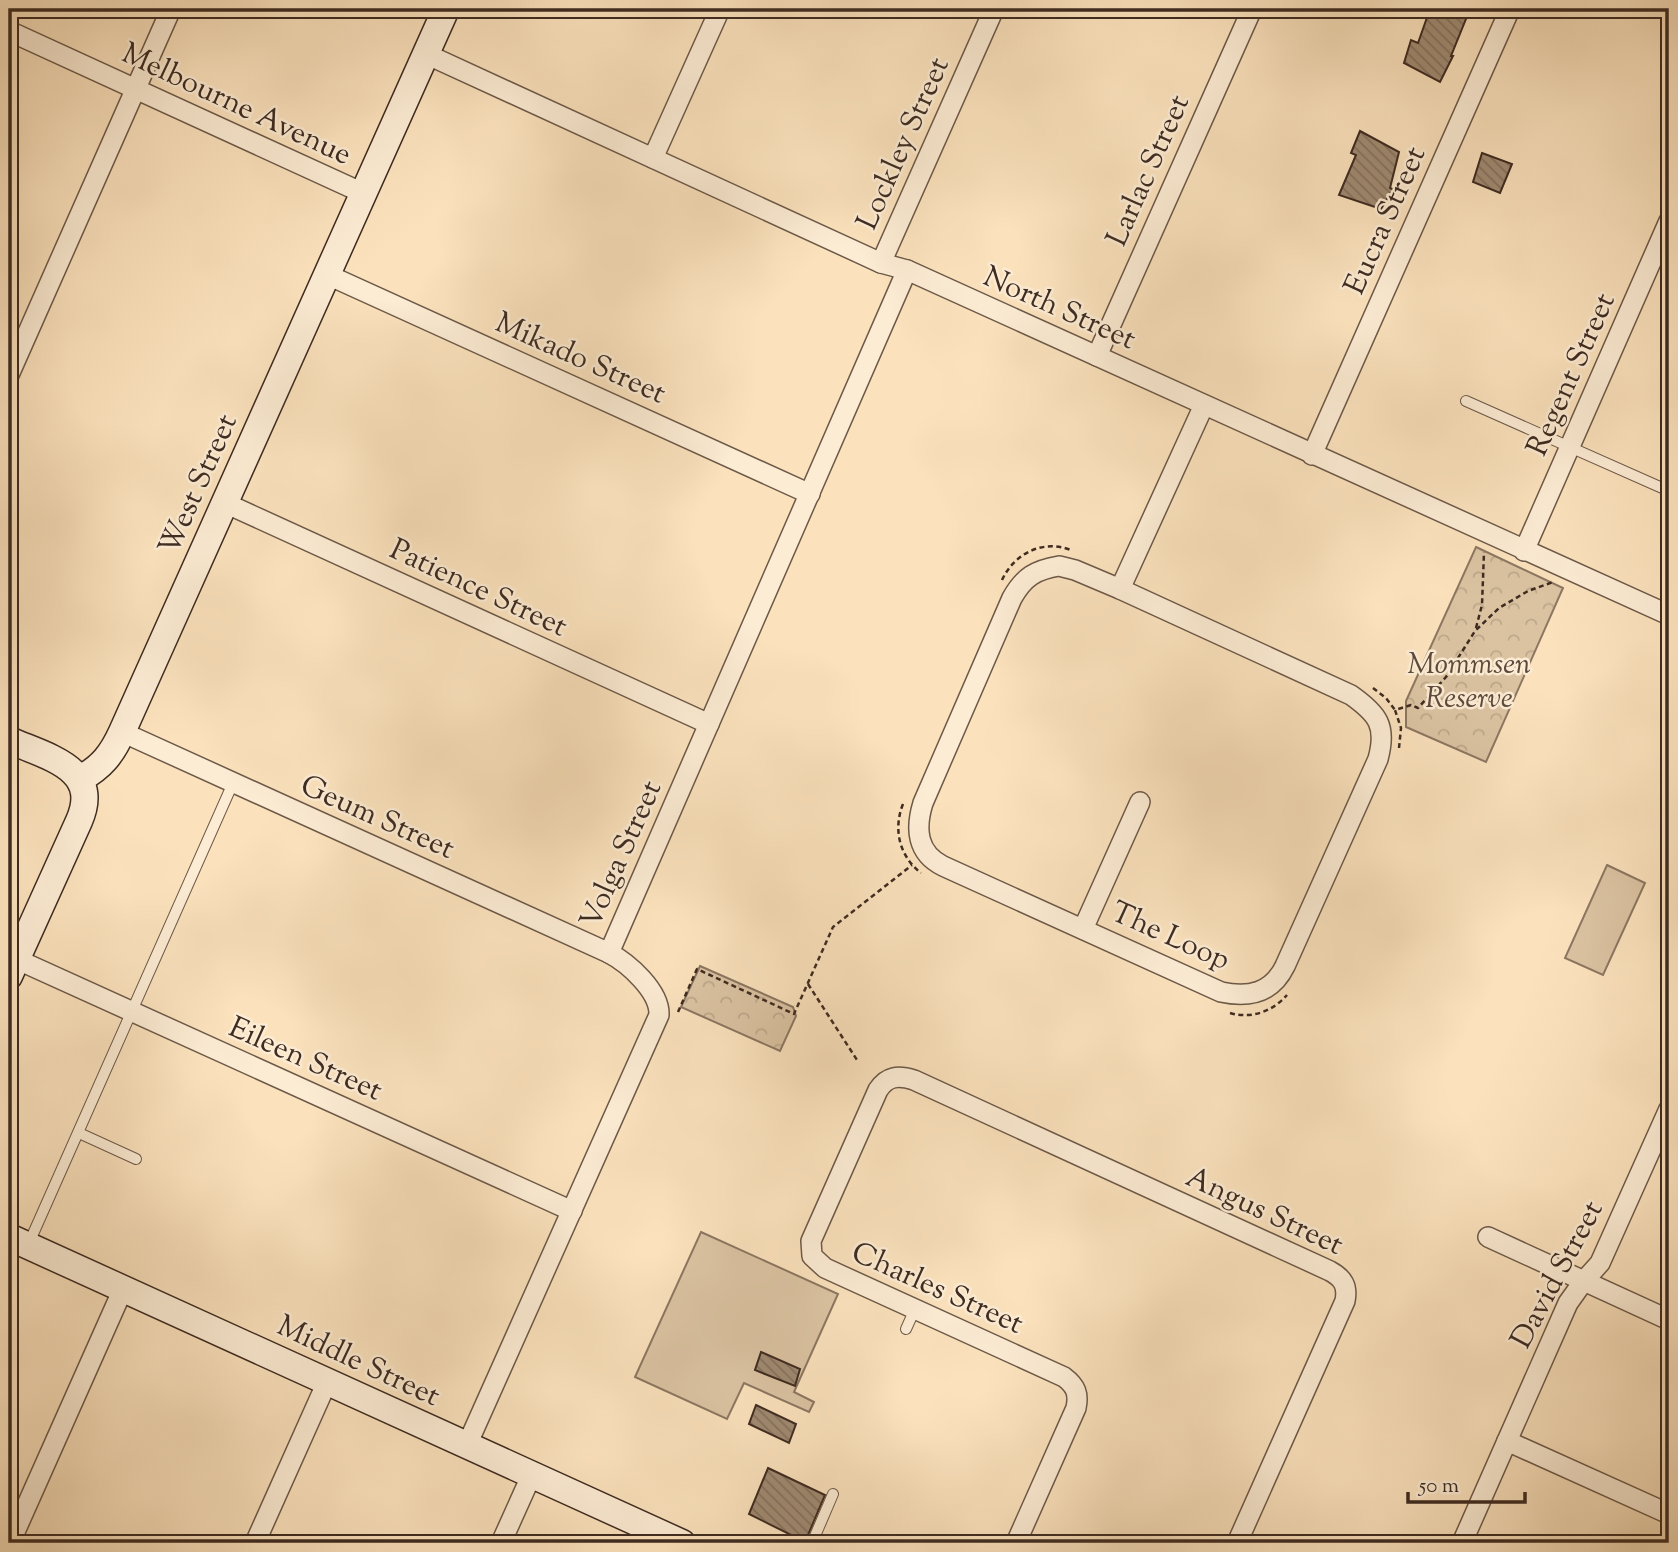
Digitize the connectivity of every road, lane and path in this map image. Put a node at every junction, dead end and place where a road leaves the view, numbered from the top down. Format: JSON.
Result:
{"nodes":[{"id":1,"x":172,"y":9,"type":"edge"},
{"id":2,"x":446,"y":9,"type":"edge"},
{"id":3,"x":720,"y":9,"type":"edge"},
{"id":4,"x":994,"y":9,"type":"edge"},
{"id":5,"x":1252,"y":9,"type":"edge"},
{"id":6,"x":1510,"y":9,"type":"edge"},
{"id":7,"x":9,"y":31,"type":"edge"},
{"id":8,"x":426,"y":54,"type":"junction"},
{"id":9,"x":136,"y":89,"type":"junction"},
{"id":10,"x":653,"y":158,"type":"junction"},
{"id":11,"x":365,"y":194,"type":"junction"},
{"id":12,"x":1669,"y":221,"type":"edge"},
{"id":13,"x":881,"y":263,"type":"junction"},
{"id":14,"x":907,"y":270,"type":"junction"},
{"id":15,"x":328,"y":275,"type":"junction"},
{"id":16,"x":1097,"y":356,"type":"junction"},
{"id":17,"x":9,"y":375,"type":"edge"},
{"id":18,"x":1466,"y":401,"type":"dead end"},
{"id":19,"x":1204,"y":405,"type":"junction"},
{"id":20,"x":1570,"y":447,"type":"junction"},
{"id":21,"x":1312,"y":455,"type":"junction"},
{"id":22,"x":1669,"y":491,"type":"edge"},
{"id":23,"x":810,"y":494,"type":"junction"},
{"id":24,"x":225,"y":503,"type":"junction"},
{"id":25,"x":1477,"y":547,"type":"dead end"},
{"id":26,"x":1075,"y":551,"type":"dead end"},
{"id":27,"x":1524,"y":551,"type":"junction"},
{"id":28,"x":1544,"y":576,"type":"dead end"},
{"id":29,"x":998,"y":589,"type":"dead end"},
{"id":30,"x":1120,"y":589,"type":"junction"},
{"id":31,"x":1669,"y":615,"type":"edge"},
{"id":32,"x":1475,"y":631,"type":"junction"},
{"id":33,"x":1371,"y":687,"type":"dead end"},
{"id":34,"x":1395,"y":710,"type":"junction"},
{"id":35,"x":709,"y":724,"type":"junction"},
{"id":36,"x":122,"y":732,"type":"junction"},
{"id":37,"x":9,"y":740,"type":"edge"},
{"id":38,"x":1399,"y":750,"type":"dead end"},
{"id":39,"x":80,"y":779,"type":"junction"},
{"id":40,"x":233,"y":783,"type":"junction"},
{"id":41,"x":1140,"y":802,"type":"dead end"},
{"id":42,"x":904,"y":803,"type":"dead end"},
{"id":43,"x":912,"y":865,"type":"junction"},
{"id":44,"x":925,"y":876,"type":"dead end"},
{"id":45,"x":1083,"y":929,"type":"junction"},
{"id":46,"x":609,"y":953,"type":"junction"},
{"id":47,"x":13,"y":967,"type":"edge"},
{"id":48,"x":808,"y":984,"type":"junction"},
{"id":49,"x":1293,"y":989,"type":"dead end"},
{"id":50,"x":133,"y":1012,"type":"junction"},
{"id":51,"x":678,"y":1012,"type":"dead end"},
{"id":52,"x":1226,"y":1012,"type":"dead end"},
{"id":53,"x":857,"y":1060,"type":"dead end"},
{"id":54,"x":901,"y":1076,"type":"joint"},
{"id":55,"x":1669,"y":1109,"type":"edge"},
{"id":56,"x":79,"y":1133,"type":"junction"},
{"id":57,"x":136,"y":1159,"type":"dead end"},
{"id":58,"x":572,"y":1211,"type":"junction"},
{"id":59,"x":1488,"y":1237,"type":"dead end"},
{"id":60,"x":18,"y":1241,"type":"edge"},
{"id":61,"x":1583,"y":1282,"type":"junction"},
{"id":62,"x":123,"y":1289,"type":"junction"},
{"id":63,"x":915,"y":1309,"type":"junction"},
{"id":64,"x":1669,"y":1320,"type":"edge"},
{"id":65,"x":905,"y":1329,"type":"dead end"},
{"id":66,"x":327,"y":1381,"type":"junction"},
{"id":67,"x":1507,"y":1441,"type":"junction"},
{"id":68,"x":467,"y":1446,"type":"junction"},
{"id":69,"x":532,"y":1475,"type":"junction"},
{"id":70,"x":833,"y":1494,"type":"dead end"},
{"id":71,"x":1669,"y":1514,"type":"edge"},
{"id":72,"x":9,"y":1543,"type":"edge"},
{"id":73,"x":255,"y":1543,"type":"edge"},
{"id":74,"x":501,"y":1543,"type":"edge"},
{"id":75,"x":682,"y":1543,"type":"edge"},
{"id":76,"x":812,"y":1543,"type":"edge"},
{"id":77,"x":1016,"y":1543,"type":"edge"},
{"id":78,"x":1237,"y":1543,"type":"edge"},
{"id":79,"x":1462,"y":1543,"type":"edge"}],
"edges":[{"from":1,"to":9,"type":"street"},
{"from":2,"to":8,"type":"street","name":"West Street"},
{"from":3,"to":10,"type":"street"},
{"from":4,"to":13,"type":"street","name":"Lockley Street"},
{"from":5,"to":16,"type":"street","name":"Larlac Street"},
{"from":6,"to":21,"type":"street","name":"Eucra Street"},
{"from":7,"to":9,"type":"street","name":"Melbourne Avenue"},
{"from":8,"to":10,"type":"street","name":"North Street"},
{"from":8,"to":11,"type":"street","name":"West Street"},
{"from":9,"to":11,"type":"street","name":"Melbourne Avenue"},
{"from":9,"to":17,"type":"street"},
{"from":10,"to":13,"type":"street","name":"North Street"},
{"from":11,"to":15,"type":"street","name":"West Street"},
{"from":12,"to":20,"type":"street","name":"Regent Street"},
{"from":13,"to":14,"type":"street","name":"North Street"},
{"from":14,"to":16,"type":"street","name":"North Street"},
{"from":14,"to":23,"type":"street","name":"Volga Street"},
{"from":15,"to":23,"type":"street","name":"Mikado Street"},
{"from":15,"to":24,"type":"street","name":"West Street"},
{"from":16,"to":19,"type":"street","name":"North Street"},
{"from":18,"to":20,"type":"lane"},
{"from":19,"to":21,"type":"street","name":"North Street"},
{"from":19,"to":30,"type":"street"},
{"from":20,"to":22,"type":"lane"},
{"from":20,"to":27,"type":"street","name":"Regent Street"},
{"from":21,"to":27,"type":"street","name":"North Street"},
{"from":23,"to":35,"type":"street","name":"Volga Street"},
{"from":24,"to":35,"type":"street","name":"Patience Street"},
{"from":24,"to":36,"type":"street","name":"West Street"},
{"from":25,"to":32,"type":"path"},
{"from":26,"to":29,"type":"path"},
{"from":27,"to":31,"type":"street","name":"North Street"},
{"from":28,"to":32,"type":"path"},
{"from":30,"to":45,"type":"street","name":"The Loop"},
{"from":30,"to":45,"type":"street","name":"The Loop"},
{"from":32,"to":34,"type":"path"},
{"from":33,"to":34,"type":"path"},
{"from":34,"to":38,"type":"path"},
{"from":35,"to":46,"type":"street","name":"Volga Street"},
{"from":36,"to":39,"type":"street","name":"West Street"},
{"from":36,"to":40,"type":"street","name":"Geum Street"},
{"from":37,"to":39,"type":"street"},
{"from":39,"to":47,"type":"street"},
{"from":40,"to":46,"type":"street","name":"Geum Street"},
{"from":40,"to":50,"type":"lane"},
{"from":41,"to":45,"type":"street"},
{"from":42,"to":43,"type":"path"},
{"from":43,"to":44,"type":"path"},
{"from":43,"to":48,"type":"path"},
{"from":46,"to":58,"type":"street","name":"Volga Street"},
{"from":47,"to":50,"type":"street","name":"Eileen Street"},
{"from":48,"to":51,"type":"path"},
{"from":48,"to":53,"type":"path"},
{"from":49,"to":52,"type":"path"},
{"from":50,"to":56,"type":"lane"},
{"from":50,"to":58,"type":"street","name":"Eileen Street"},
{"from":54,"to":63,"type":"street","name":"Charles Street"},
{"from":54,"to":78,"type":"street","name":"Angus Street"},
{"from":55,"to":61,"type":"street","name":"David Street"},
{"from":56,"to":57,"type":"lane"},
{"from":56,"to":60,"type":"lane"},
{"from":58,"to":68,"type":"street","name":"Volga Street"},
{"from":59,"to":61,"type":"street"},
{"from":60,"to":62,"type":"street","name":"Middle Street"},
{"from":61,"to":64,"type":"street"},
{"from":61,"to":67,"type":"street","name":"David Street"},
{"from":62,"to":66,"type":"street","name":"Middle Street"},
{"from":62,"to":72,"type":"street"},
{"from":63,"to":65,"type":"lane"},
{"from":63,"to":77,"type":"street","name":"Charles Street"},
{"from":66,"to":68,"type":"street","name":"Middle Street"},
{"from":66,"to":73,"type":"street"},
{"from":67,"to":71,"type":"street"},
{"from":67,"to":79,"type":"street","name":"David Street"},
{"from":68,"to":69,"type":"street","name":"Middle Street"},
{"from":69,"to":74,"type":"street"},
{"from":69,"to":75,"type":"street","name":"Middle Street"},
{"from":70,"to":76,"type":"lane"}]}
